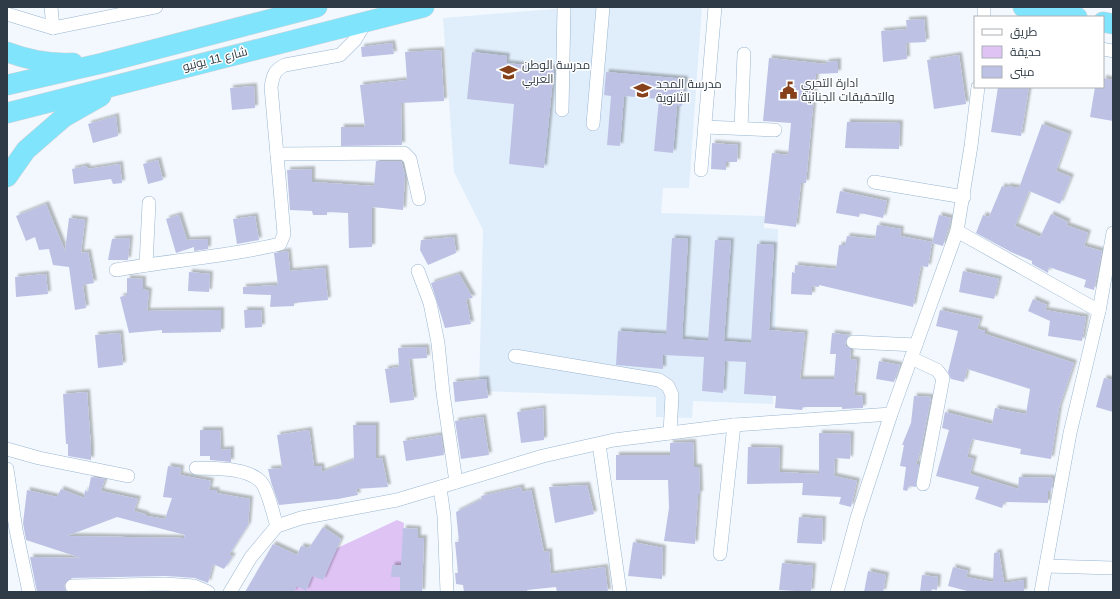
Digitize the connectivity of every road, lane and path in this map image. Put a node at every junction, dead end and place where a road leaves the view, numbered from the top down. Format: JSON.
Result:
{"nodes":[{"id":1,"x":51,"y":7,"type":"edge"},
{"id":2,"x":156,"y":7,"type":"edge"},
{"id":3,"x":317,"y":7,"type":"edge"},
{"id":4,"x":424,"y":7,"type":"edge"},
{"id":5,"x":564,"y":7,"type":"edge"},
{"id":6,"x":603,"y":7,"type":"edge"},
{"id":7,"x":715,"y":7,"type":"edge"},
{"id":8,"x":1023,"y":7,"type":"edge"},
{"id":9,"x":139,"y":8,"type":"edge"},
{"id":10,"x":7,"y":14,"type":"edge"},
{"id":11,"x":1072,"y":16,"type":"edge"},
{"id":12,"x":367,"y":20,"type":"junction"},
{"id":13,"x":52,"y":28,"type":"junction"},
{"id":14,"x":7,"y":52,"type":"edge"},
{"id":15,"x":136,"y":54,"type":"junction"},
{"id":16,"x":744,"y":54,"type":"dead end"},
{"id":17,"x":103,"y":63,"type":"junction"},
{"id":18,"x":134,"y":80,"type":"junction"},
{"id":19,"x":7,"y":85,"type":"edge"},
{"id":20,"x":978,"y":88,"type":"edge"},
{"id":21,"x":562,"y":110,"type":"dead end"},
{"id":22,"x":7,"y":113,"type":"edge"},
{"id":23,"x":593,"y":124,"type":"dead end"},
{"id":24,"x":705,"y":127,"type":"junction"},
{"id":25,"x":741,"y":128,"type":"junction"},
{"id":26,"x":775,"y":130,"type":"dead end"},
{"id":27,"x":277,"y":154,"type":"junction"},
{"id":28,"x":701,"y":170,"type":"dead end"},
{"id":29,"x":7,"y":177,"type":"edge"},
{"id":30,"x":874,"y":182,"type":"dead end"},
{"id":31,"x":964,"y":197,"type":"junction"},
{"id":32,"x":419,"y":199,"type":"dead end"},
{"id":33,"x":149,"y":203,"type":"dead end"},
{"id":34,"x":957,"y":231,"type":"junction"},
{"id":35,"x":1113,"y":233,"type":"edge"},
{"id":36,"x":146,"y":264,"type":"junction"},
{"id":37,"x":116,"y":270,"type":"dead end"},
{"id":38,"x":418,"y":271,"type":"dead end"},
{"id":39,"x":1108,"y":294,"type":"edge"},
{"id":40,"x":1099,"y":311,"type":"junction"},
{"id":41,"x":853,"y":342,"type":"dead end"},
{"id":42,"x":916,"y":345,"type":"junction"},
{"id":43,"x":515,"y":356,"type":"dead end"},
{"id":44,"x":911,"y":358,"type":"junction"},
{"id":45,"x":891,"y":414,"type":"junction"},
{"id":46,"x":734,"y":425,"type":"junction"},
{"id":47,"x":670,"y":433,"type":"junction"},
{"id":48,"x":599,"y":444,"type":"junction"},
{"id":49,"x":7,"y":450,"type":"edge"},
{"id":50,"x":196,"y":468,"type":"dead end"},
{"id":51,"x":7,"y":469,"type":"edge"},
{"id":52,"x":128,"y":476,"type":"dead end"},
{"id":53,"x":456,"y":482,"type":"junction"},
{"id":54,"x":923,"y":484,"type":"dead end"},
{"id":55,"x":440,"y":488,"type":"junction"},
{"id":56,"x":277,"y":526,"type":"junction"},
{"id":57,"x":720,"y":554,"type":"dead end"},
{"id":58,"x":1046,"y":566,"type":"junction"},
{"id":59,"x":1113,"y":568,"type":"edge"},
{"id":60,"x":72,"y":586,"type":"dead end"},
{"id":61,"x":29,"y":592,"type":"edge"},
{"id":62,"x":208,"y":592,"type":"edge"},
{"id":63,"x":230,"y":592,"type":"edge"},
{"id":64,"x":447,"y":592,"type":"edge"},
{"id":65,"x":620,"y":592,"type":"edge"},
{"id":66,"x":837,"y":592,"type":"edge"},
{"id":67,"x":1041,"y":592,"type":"edge"}],
"edges":[{"from":1,"to":13,"type":"street"},
{"from":2,"to":9,"type":"street"},
{"from":3,"to":15,"type":"highway","name":"شارع 11 يونيو"},
{"from":4,"to":12,"type":"highway","name":"شارع 11 يونيو"},
{"from":5,"to":21,"type":"street"},
{"from":6,"to":23,"type":"street"},
{"from":7,"to":24,"type":"street"},
{"from":8,"to":11,"type":"highway"},
{"from":9,"to":13,"type":"street"},
{"from":10,"to":13,"type":"street"},
{"from":12,"to":18,"type":"highway","name":"شارع 11 يونيو"},
{"from":12,"to":27,"type":"street"},
{"from":14,"to":17,"type":"highway"},
{"from":15,"to":17,"type":"highway","name":"شارع 11 يونيو"},
{"from":15,"to":18,"type":"highway"},
{"from":16,"to":25,"type":"street"},
{"from":17,"to":19,"type":"highway","name":"شارع 11 يونيو"},
{"from":18,"to":22,"type":"highway","name":"شارع 11 يونيو"},
{"from":18,"to":29,"type":"highway"},
{"from":20,"to":31,"type":"street"},
{"from":24,"to":25,"type":"street"},
{"from":24,"to":28,"type":"street"},
{"from":25,"to":26,"type":"street"},
{"from":27,"to":32,"type":"street"},
{"from":27,"to":36,"type":"street"},
{"from":30,"to":31,"type":"street"},
{"from":31,"to":34,"type":"street"},
{"from":33,"to":36,"type":"street"},
{"from":34,"to":40,"type":"street"},
{"from":34,"to":42,"type":"street"},
{"from":35,"to":39,"type":"street"},
{"from":36,"to":37,"type":"street"},
{"from":38,"to":53,"type":"street"},
{"from":39,"to":40,"type":"street"},
{"from":40,"to":58,"type":"street"},
{"from":41,"to":42,"type":"street"},
{"from":42,"to":44,"type":"street"},
{"from":43,"to":47,"type":"street"},
{"from":44,"to":45,"type":"street"},
{"from":44,"to":54,"type":"street"},
{"from":45,"to":46,"type":"street"},
{"from":45,"to":66,"type":"street"},
{"from":46,"to":47,"type":"street"},
{"from":46,"to":57,"type":"street"},
{"from":47,"to":48,"type":"street"},
{"from":48,"to":53,"type":"street"},
{"from":48,"to":65,"type":"street"},
{"from":49,"to":52,"type":"street"},
{"from":50,"to":56,"type":"street"},
{"from":51,"to":61,"type":"street"},
{"from":53,"to":55,"type":"street"},
{"from":55,"to":56,"type":"street"},
{"from":55,"to":64,"type":"street"},
{"from":56,"to":63,"type":"street"},
{"from":58,"to":59,"type":"street"},
{"from":58,"to":67,"type":"street"},
{"from":60,"to":62,"type":"street"}]}
